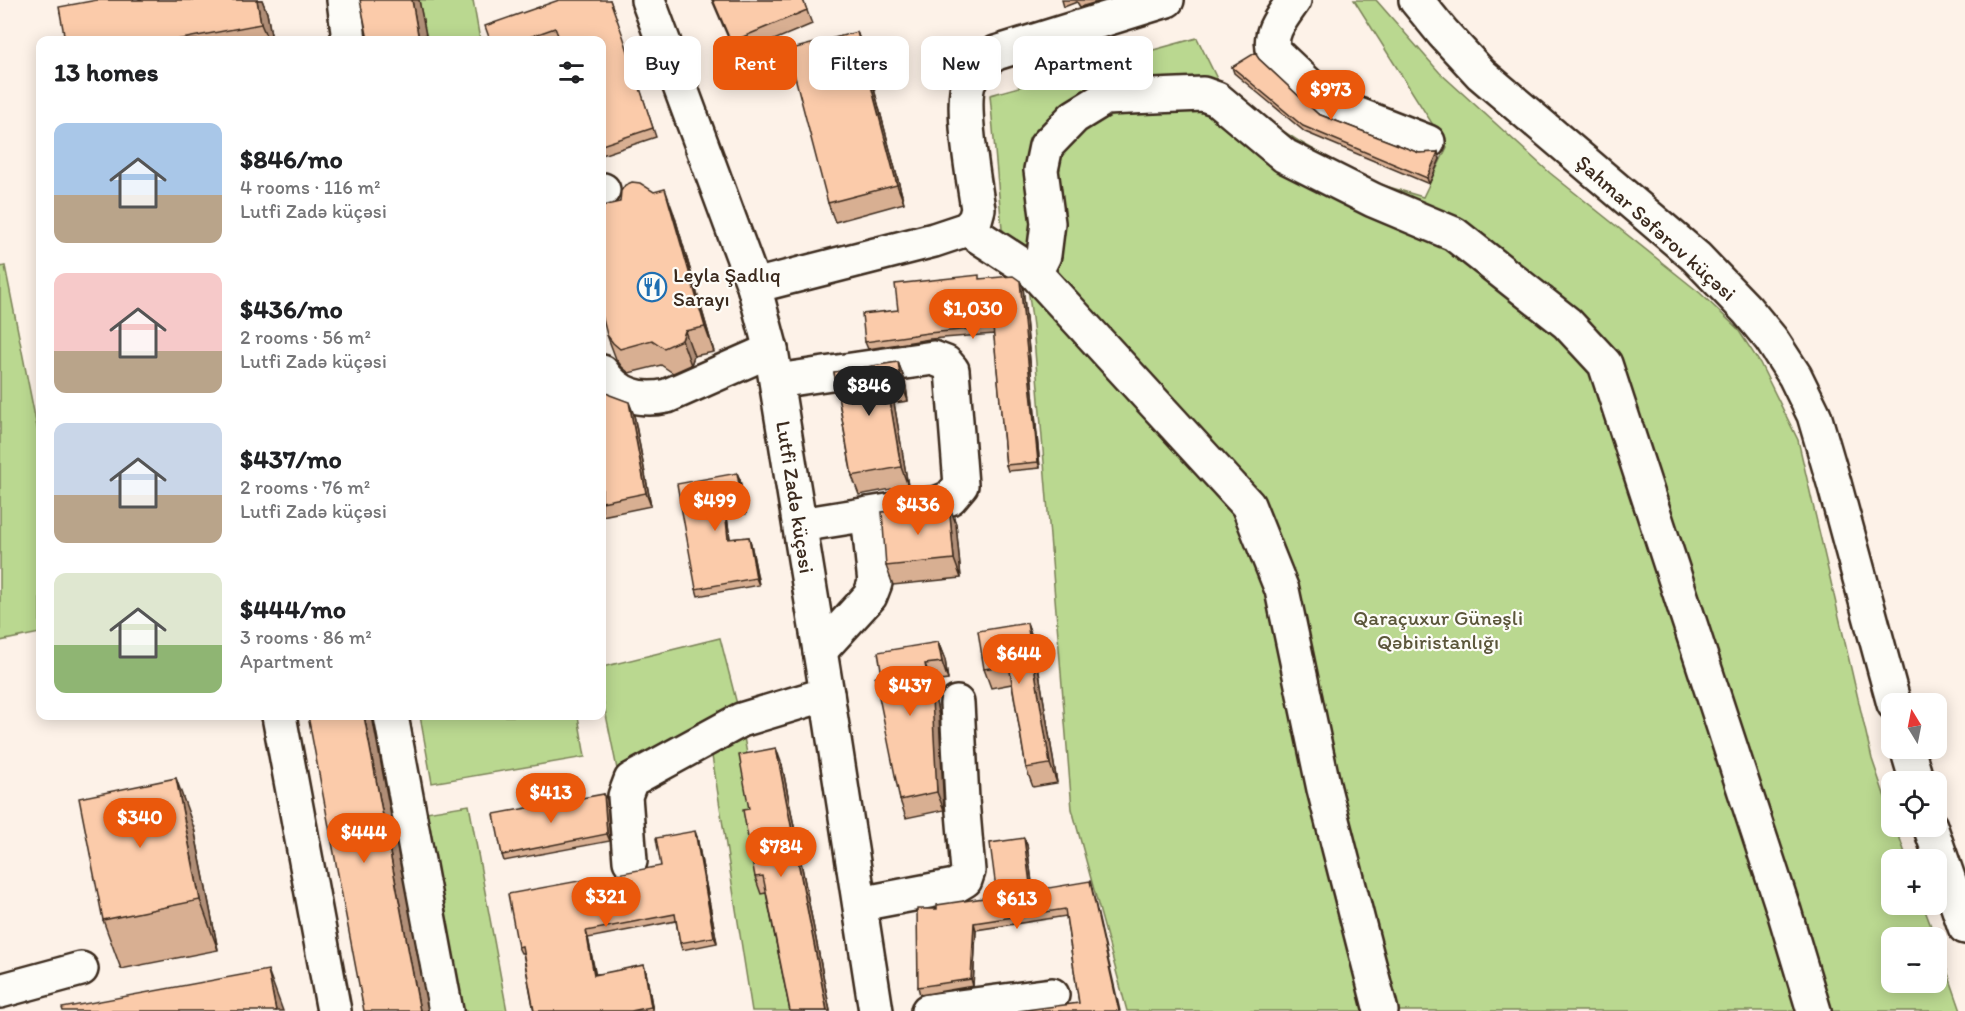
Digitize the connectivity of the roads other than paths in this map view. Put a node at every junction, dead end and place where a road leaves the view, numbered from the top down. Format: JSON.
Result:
{"nodes":[{"id":1,"x":344,"y":0,"type":"edge"},
{"id":2,"x":648,"y":0,"type":"edge"},
{"id":3,"x":1167,"y":0,"type":"edge"},
{"id":4,"x":1294,"y":0,"type":"edge"},
{"id":5,"x":1416,"y":0,"type":"edge"},
{"id":6,"x":348,"y":36,"type":"edge"},
{"id":7,"x":1428,"y":142,"type":"dead end"},
{"id":8,"x":967,"y":229,"type":"junction"},
{"id":9,"x":1035,"y":273,"type":"junction"},
{"id":10,"x":754,"y":286,"type":"junction"},
{"id":11,"x":774,"y":365,"type":"junction"},
{"id":12,"x":606,"y":378,"type":"edge"},
{"id":13,"x":868,"y":514,"type":"junction"},
{"id":14,"x":800,"y":525,"type":"junction"},
{"id":15,"x":820,"y":651,"type":"junction"},
{"id":16,"x":1891,"y":693,"type":"edge"},
{"id":17,"x":827,"y":694,"type":"junction"},
{"id":18,"x":957,"y":703,"type":"dead end"},
{"id":19,"x":280,"y":720,"type":"edge"},
{"id":20,"x":392,"y":720,"type":"edge"},
{"id":21,"x":1934,"y":837,"type":"edge"},
{"id":22,"x":630,"y":861,"type":"dead end"},
{"id":23,"x":860,"y":904,"type":"junction"},
{"id":24,"x":1965,"y":927,"type":"edge"},
{"id":25,"x":81,"y":969,"type":"dead end"},
{"id":26,"x":0,"y":991,"type":"edge"},
{"id":27,"x":1052,"y":995,"type":"dead end"},
{"id":28,"x":334,"y":1011,"type":"edge"},
{"id":29,"x":446,"y":1011,"type":"edge"},
{"id":30,"x":876,"y":1011,"type":"edge"},
{"id":31,"x":928,"y":1011,"type":"edge"},
{"id":32,"x":1381,"y":1011,"type":"edge"},
{"id":33,"x":1814,"y":1011,"type":"edge"}],
"edges":[{"from":1,"to":6,"type":"main road"},
{"from":2,"to":10,"type":"main road","name":"Lutfi Zadə küçəsi"},
{"from":3,"to":8,"type":"main road"},
{"from":4,"to":7,"type":"main road"},
{"from":5,"to":16,"type":"main road","name":"Şahmar Səfərov küçəsi"},
{"from":8,"to":9,"type":"main road"},
{"from":8,"to":10,"type":"main road"},
{"from":9,"to":32,"type":"main road"},
{"from":9,"to":33,"type":"main road"},
{"from":10,"to":11,"type":"main road","name":"Lutfi Zadə küçəsi"},
{"from":11,"to":12,"type":"main road"},
{"from":11,"to":13,"type":"main road"},
{"from":11,"to":14,"type":"main road","name":"Lutfi Zadə küçəsi"},
{"from":13,"to":14,"type":"main road"},
{"from":13,"to":15,"type":"main road"},
{"from":14,"to":15,"type":"main road","name":"Lutfi Zadə küçəsi"},
{"from":15,"to":17,"type":"main road","name":"Lutfi Zadə küçəsi"},
{"from":17,"to":22,"type":"main road"},
{"from":17,"to":23,"type":"main road","name":"Lutfi Zadə küçəsi"},
{"from":18,"to":23,"type":"main road"},
{"from":19,"to":28,"type":"main road"},
{"from":20,"to":29,"type":"main road"},
{"from":21,"to":24,"type":"main road"},
{"from":23,"to":30,"type":"main road","name":"Lutfi Zadə küçəsi"},
{"from":25,"to":26,"type":"main road"},
{"from":27,"to":31,"type":"main road"}]}
